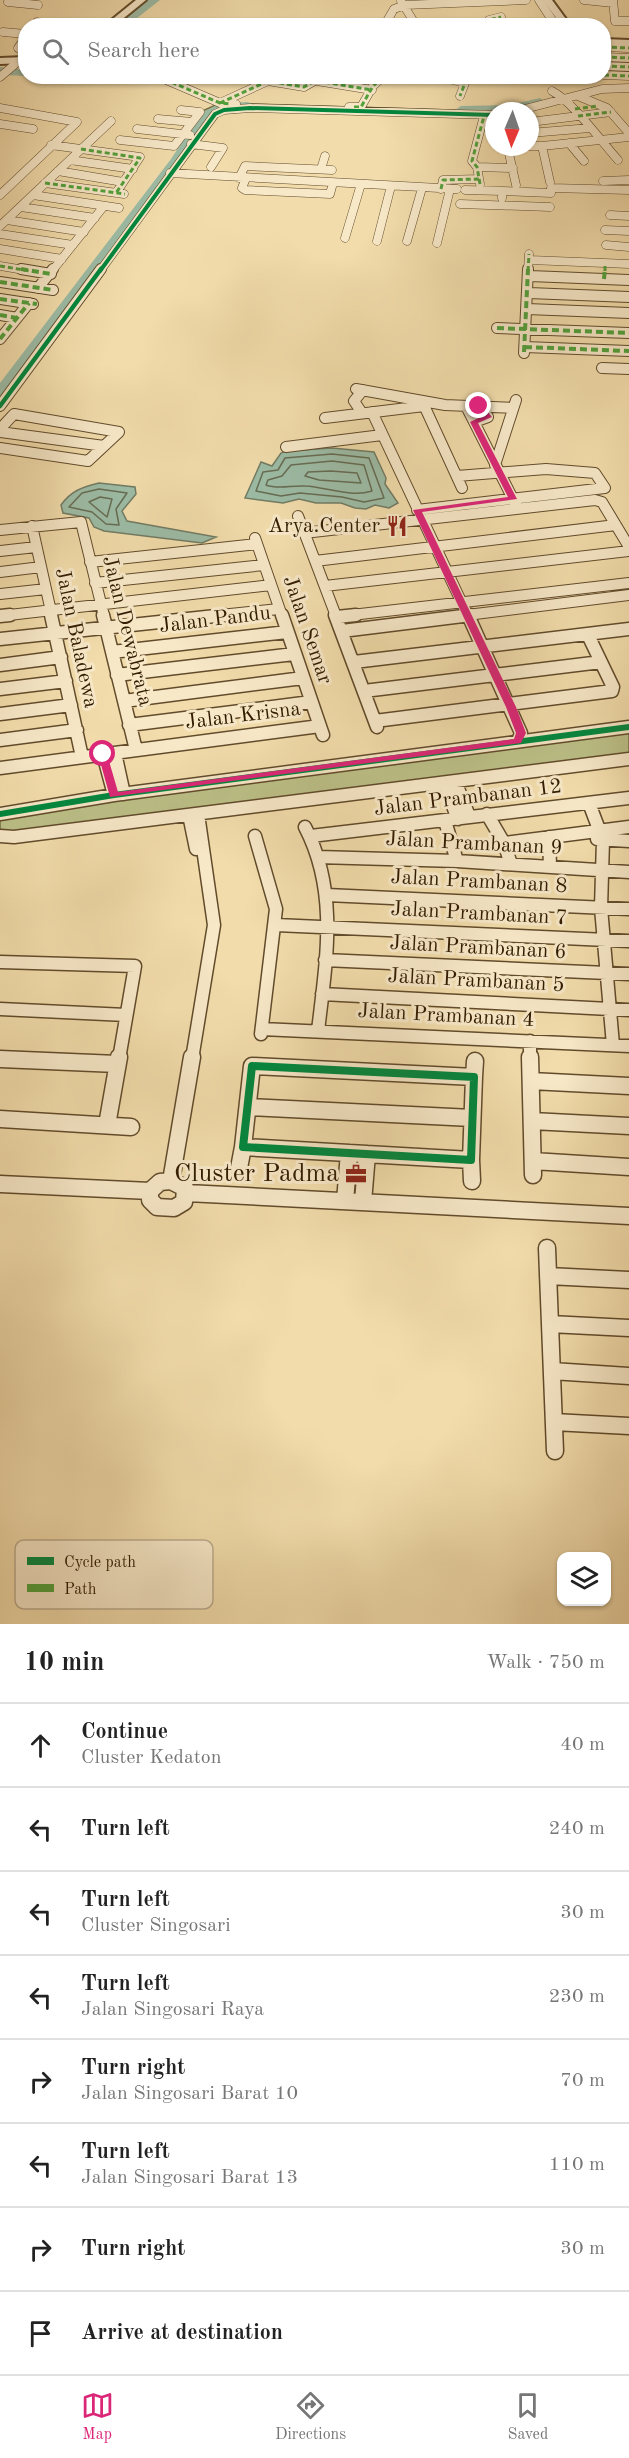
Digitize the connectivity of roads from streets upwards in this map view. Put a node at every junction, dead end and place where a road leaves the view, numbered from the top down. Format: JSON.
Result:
{"nodes":[{"id":1,"x":142,"y":0,"type":"edge"},
{"id":2,"x":526,"y":0,"type":"edge"},
{"id":3,"x":539,"y":0,"type":"edge"},
{"id":4,"x":547,"y":0,"type":"edge"},
{"id":5,"x":585,"y":0,"type":"edge"},
{"id":6,"x":488,"y":1,"type":"edge"},
{"id":7,"x":4,"y":2,"type":"edge"},
{"id":8,"x":442,"y":2,"type":"edge"},
{"id":9,"x":613,"y":2,"type":"edge"},
{"id":10,"x":403,"y":3,"type":"edge"},
{"id":11,"x":38,"y":5,"type":"dead end"},
{"id":12,"x":0,"y":12,"type":"edge"},
{"id":13,"x":501,"y":17,"type":"dead end"},
{"id":14,"x":118,"y":18,"type":"edge"},
{"id":15,"x":389,"y":18,"type":"edge"},
{"id":16,"x":412,"y":18,"type":"edge"},
{"id":17,"x":497,"y":18,"type":"edge"},
{"id":18,"x":556,"y":18,"type":"edge"},
{"id":19,"x":558,"y":18,"type":"edge"},
{"id":20,"x":629,"y":21,"type":"edge"},
{"id":21,"x":611,"y":42,"type":"edge"},
{"id":22,"x":629,"y":43,"type":"edge"},
{"id":23,"x":611,"y":47,"type":"edge"},
{"id":24,"x":629,"y":48,"type":"edge"},
{"id":25,"x":611,"y":57,"type":"edge"},
{"id":26,"x":629,"y":58,"type":"edge"},
{"id":27,"x":611,"y":66,"type":"edge"},
{"id":28,"x":629,"y":67,"type":"edge"},
{"id":29,"x":611,"y":75,"type":"edge"},
{"id":30,"x":629,"y":76,"type":"edge"},
{"id":31,"x":176,"y":84,"type":"edge"},
{"id":32,"x":262,"y":84,"type":"edge"},
{"id":33,"x":285,"y":84,"type":"edge"},
{"id":34,"x":309,"y":84,"type":"edge"},
{"id":35,"x":344,"y":84,"type":"edge"},
{"id":36,"x":377,"y":84,"type":"edge"},
{"id":37,"x":465,"y":84,"type":"edge"},
{"id":38,"x":599,"y":84,"type":"edge"},
{"id":39,"x":629,"y":88,"type":"edge"},
{"id":40,"x":372,"y":90,"type":"junction"},
{"id":41,"x":560,"y":95,"type":"junction"},
{"id":42,"x":460,"y":96,"type":"dead end"},
{"id":43,"x":578,"y":96,"type":"junction"},
{"id":44,"x":220,"y":103,"type":"junction"},
{"id":45,"x":539,"y":103,"type":"edge"},
{"id":46,"x":598,"y":106,"type":"junction"},
{"id":47,"x":0,"y":110,"type":"edge"},
{"id":48,"x":181,"y":110,"type":"dead end"},
{"id":49,"x":361,"y":110,"type":"junction"},
{"id":50,"x":577,"y":112,"type":"junction"},
{"id":51,"x":611,"y":112,"type":"junction"},
{"id":52,"x":484,"y":116,"type":"joint"},
{"id":53,"x":46,"y":117,"type":"junction"},
{"id":54,"x":158,"y":119,"type":"dead end"},
{"id":55,"x":539,"y":120,"type":"edge"},
{"id":56,"x":111,"y":121,"type":"dead end"},
{"id":57,"x":192,"y":122,"type":"junction"},
{"id":58,"x":0,"y":124,"type":"edge"},
{"id":59,"x":590,"y":128,"type":"junction"},
{"id":60,"x":33,"y":129,"type":"junction"},
{"id":61,"x":137,"y":129,"type":"dead end"},
{"id":62,"x":539,"y":132,"type":"edge"},
{"id":63,"x":184,"y":134,"type":"junction"},
{"id":64,"x":629,"y":135,"type":"edge"},
{"id":65,"x":23,"y":137,"type":"dead end"},
{"id":66,"x":195,"y":139,"type":"junction"},
{"id":67,"x":120,"y":140,"type":"dead end"},
{"id":68,"x":602,"y":140,"type":"junction"},
{"id":69,"x":569,"y":143,"type":"junction"},
{"id":70,"x":51,"y":144,"type":"junction"},
{"id":71,"x":542,"y":146,"type":"joint"},
{"id":72,"x":81,"y":149,"type":"junction"},
{"id":73,"x":325,"y":156,"type":"dead end"},
{"id":74,"x":510,"y":156,"type":"edge"},
{"id":75,"x":70,"y":160,"type":"junction"},
{"id":76,"x":295,"y":160,"type":"dead end"},
{"id":77,"x":618,"y":160,"type":"dead end"},
{"id":78,"x":584,"y":162,"type":"dead end"},
{"id":79,"x":211,"y":167,"type":"dead end"},
{"id":80,"x":477,"y":167,"type":"junction"},
{"id":81,"x":291,"y":168,"type":"junction"},
{"id":82,"x":513,"y":168,"type":"junction"},
{"id":83,"x":133,"y":169,"type":"junction"},
{"id":84,"x":321,"y":169,"type":"junction"},
{"id":85,"x":332,"y":170,"type":"dead end"},
{"id":86,"x":58,"y":171,"type":"junction"},
{"id":87,"x":170,"y":173,"type":"junction"},
{"id":88,"x":243,"y":178,"type":"junction"},
{"id":89,"x":417,"y":178,"type":"dead end"},
{"id":90,"x":629,"y":180,"type":"edge"},
{"id":91,"x":603,"y":181,"type":"dead end"},
{"id":92,"x":123,"y":182,"type":"junction"},
{"id":93,"x":550,"y":182,"type":"dead end"},
{"id":94,"x":45,"y":183,"type":"junction"},
{"id":95,"x":333,"y":183,"type":"junction"},
{"id":96,"x":361,"y":184,"type":"junction"},
{"id":97,"x":516,"y":185,"type":"dead end"},
{"id":98,"x":391,"y":186,"type":"junction"},
{"id":99,"x":418,"y":187,"type":"junction"},
{"id":100,"x":453,"y":189,"type":"junction"},
{"id":101,"x":2,"y":190,"type":"edge"},
{"id":102,"x":629,"y":190,"type":"edge"},
{"id":103,"x":502,"y":191,"type":"junction"},
{"id":104,"x":330,"y":194,"type":"junction"},
{"id":105,"x":33,"y":195,"type":"junction"},
{"id":106,"x":327,"y":204,"type":"dead end"},
{"id":107,"x":460,"y":204,"type":"dead end"},
{"id":108,"x":501,"y":205,"type":"junction"},
{"id":109,"x":104,"y":206,"type":"junction"},
{"id":110,"x":21,"y":207,"type":"junction"},
{"id":111,"x":550,"y":207,"type":"dead end"},
{"id":112,"x":119,"y":208,"type":"dead end"},
{"id":113,"x":610,"y":215,"type":"dead end"},
{"id":114,"x":629,"y":216,"type":"edge"},
{"id":115,"x":95,"y":218,"type":"junction"},
{"id":116,"x":7,"y":220,"type":"junction"},
{"id":117,"x":0,"y":226,"type":"edge"},
{"id":118,"x":605,"y":230,"type":"dead end"},
{"id":119,"x":629,"y":231,"type":"edge"},
{"id":120,"x":84,"y":232,"type":"junction"},
{"id":121,"x":0,"y":234,"type":"edge"},
{"id":122,"x":345,"y":238,"type":"dead end"},
{"id":123,"x":377,"y":240,"type":"dead end"},
{"id":124,"x":407,"y":241,"type":"dead end"},
{"id":125,"x":437,"y":243,"type":"dead end"},
{"id":126,"x":73,"y":245,"type":"junction"},
{"id":127,"x":606,"y":245,"type":"dead end"},
{"id":128,"x":629,"y":247,"type":"edge"},
{"id":129,"x":0,"y":249,"type":"edge"},
{"id":130,"x":62,"y":259,"type":"junction"},
{"id":131,"x":605,"y":263,"type":"junction"},
{"id":132,"x":629,"y":264,"type":"edge"},
{"id":133,"x":0,"y":266,"type":"edge"},
{"id":134,"x":51,"y":274,"type":"junction"},
{"id":135,"x":530,"y":276,"type":"junction"},
{"id":136,"x":603,"y":279,"type":"junction"},
{"id":137,"x":629,"y":280,"type":"edge"},
{"id":138,"x":0,"y":282,"type":"edge"},
{"id":139,"x":38,"y":288,"type":"junction"},
{"id":140,"x":52,"y":291,"type":"dead end"},
{"id":141,"x":529,"y":293,"type":"junction"},
{"id":142,"x":629,"y":297,"type":"edge"},
{"id":143,"x":0,"y":299,"type":"edge"},
{"id":144,"x":527,"y":309,"type":"junction"},
{"id":145,"x":629,"y":313,"type":"edge"},
{"id":146,"x":0,"y":315,"type":"edge"},
{"id":147,"x":17,"y":318,"type":"junction"},
{"id":148,"x":497,"y":328,"type":"dead end"},
{"id":149,"x":525,"y":329,"type":"junction"},
{"id":150,"x":629,"y":333,"type":"edge"},
{"id":151,"x":2,"y":335,"type":"edge"},
{"id":152,"x":629,"y":351,"type":"edge"},
{"id":153,"x":602,"y":368,"type":"dead end"},
{"id":154,"x":629,"y":369,"type":"edge"},
{"id":155,"x":423,"y":404,"type":"junction"},
{"id":156,"x":0,"y":406,"type":"edge"},
{"id":157,"x":466,"y":406,"type":"junction"},
{"id":158,"x":479,"y":406,"type":"junction"},
{"id":159,"x":494,"y":407,"type":"junction"},
{"id":160,"x":367,"y":413,"type":"junction"},
{"id":161,"x":325,"y":418,"type":"dead end"},
{"id":162,"x":474,"y":422,"type":"junction"},
{"id":163,"x":509,"y":422,"type":"junction"},
{"id":164,"x":0,"y":430,"type":"edge"},
{"id":165,"x":382,"y":435,"type":"junction"},
{"id":166,"x":485,"y":444,"type":"junction"},
{"id":167,"x":502,"y":444,"type":"junction"},
{"id":168,"x":104,"y":446,"type":"junction"},
{"id":169,"x":286,"y":447,"type":"dead end"},
{"id":170,"x":0,"y":448,"type":"edge"},
{"id":171,"x":497,"y":469,"type":"junction"},
{"id":172,"x":457,"y":476,"type":"junction"},
{"id":173,"x":462,"y":488,"type":"dead end"},
{"id":174,"x":515,"y":504,"type":"junction"},
{"id":175,"x":420,"y":514,"type":"junction"},
{"id":176,"x":298,"y":516,"type":"dead end"},
{"id":177,"x":616,"y":525,"type":"junction"},
{"id":178,"x":32,"y":526,"type":"junction"},
{"id":179,"x":0,"y":530,"type":"edge"},
{"id":180,"x":304,"y":532,"type":"junction"},
{"id":181,"x":434,"y":546,"type":"junction"},
{"id":182,"x":36,"y":547,"type":"junction"},
{"id":183,"x":629,"y":549,"type":"edge"},
{"id":184,"x":0,"y":551,"type":"edge"},
{"id":185,"x":315,"y":561,"type":"junction"},
{"id":186,"x":90,"y":562,"type":"junction"},
{"id":187,"x":264,"y":565,"type":"junction"},
{"id":188,"x":41,"y":567,"type":"junction"},
{"id":189,"x":0,"y":572,"type":"edge"},
{"id":190,"x":446,"y":572,"type":"junction"},
{"id":191,"x":95,"y":583,"type":"junction"},
{"id":192,"x":629,"y":584,"type":"edge"},
{"id":193,"x":271,"y":585,"type":"junction"},
{"id":194,"x":325,"y":586,"type":"junction"},
{"id":195,"x":46,"y":589,"type":"junction"},
{"id":196,"x":0,"y":594,"type":"edge"},
{"id":197,"x":629,"y":596,"type":"edge"},
{"id":198,"x":461,"y":603,"type":"junction"},
{"id":199,"x":100,"y":605,"type":"junction"},
{"id":200,"x":279,"y":609,"type":"junction"},
{"id":201,"x":50,"y":610,"type":"junction"},
{"id":202,"x":468,"y":615,"type":"junction"},
{"id":203,"x":0,"y":616,"type":"edge"},
{"id":204,"x":337,"y":617,"type":"junction"},
{"id":205,"x":105,"y":627,"type":"junction"},
{"id":206,"x":629,"y":629,"type":"edge"},
{"id":207,"x":342,"y":631,"type":"junction"},
{"id":208,"x":287,"y":632,"type":"junction"},
{"id":209,"x":55,"y":633,"type":"junction"},
{"id":210,"x":588,"y":635,"type":"junction"},
{"id":211,"x":0,"y":639,"type":"edge"},
{"id":212,"x":482,"y":648,"type":"junction"},
{"id":213,"x":112,"y":652,"type":"junction"},
{"id":214,"x":294,"y":654,"type":"junction"},
{"id":215,"x":61,"y":657,"type":"junction"},
{"id":216,"x":354,"y":662,"type":"junction"},
{"id":217,"x":601,"y":662,"type":"junction"},
{"id":218,"x":0,"y":665,"type":"edge"},
{"id":219,"x":117,"y":675,"type":"junction"},
{"id":220,"x":495,"y":675,"type":"junction"},
{"id":221,"x":303,"y":678,"type":"junction"},
{"id":222,"x":66,"y":681,"type":"junction"},
{"id":223,"x":0,"y":689,"type":"edge"},
{"id":224,"x":364,"y":691,"type":"junction"},
{"id":225,"x":123,"y":701,"type":"junction"},
{"id":226,"x":311,"y":702,"type":"junction"},
{"id":227,"x":71,"y":705,"type":"junction"},
{"id":228,"x":510,"y":706,"type":"junction"},
{"id":229,"x":0,"y":714,"type":"edge"},
{"id":230,"x":129,"y":725,"type":"junction"},
{"id":231,"x":629,"y":727,"type":"edge"},
{"id":232,"x":77,"y":730,"type":"junction"},
{"id":233,"x":321,"y":731,"type":"joint"},
{"id":234,"x":525,"y":736,"type":"junction"},
{"id":235,"x":0,"y":740,"type":"edge"},
{"id":236,"x":136,"y":750,"type":"junction"},
{"id":237,"x":109,"y":754,"type":"junction"},
{"id":238,"x":82,"y":757,"type":"junction"},
{"id":239,"x":629,"y":759,"type":"edge"},
{"id":240,"x":0,"y":768,"type":"edge"},
{"id":241,"x":450,"y":782,"type":"junction"},
{"id":242,"x":119,"y":794,"type":"junction"},
{"id":243,"x":629,"y":798,"type":"edge"},
{"id":244,"x":589,"y":802,"type":"junction"},
{"id":245,"x":0,"y":814,"type":"edge"},
{"id":246,"x":193,"y":814,"type":"junction"},
{"id":247,"x":488,"y":814,"type":"junction"},
{"id":248,"x":464,"y":817,"type":"junction"},
{"id":249,"x":445,"y":821,"type":"junction"},
{"id":250,"x":629,"y":827,"type":"edge"},
{"id":251,"x":602,"y":835,"type":"junction"},
{"id":252,"x":0,"y":836,"type":"edge"},
{"id":253,"x":255,"y":836,"type":"dead end"},
{"id":254,"x":549,"y":837,"type":"junction"},
{"id":255,"x":629,"y":842,"type":"edge"},
{"id":256,"x":504,"y":843,"type":"junction"},
{"id":257,"x":318,"y":857,"type":"junction"},
{"id":258,"x":458,"y":861,"type":"junction"},
{"id":259,"x":511,"y":864,"type":"junction"},
{"id":260,"x":550,"y":866,"type":"junction"},
{"id":261,"x":604,"y":870,"type":"junction"},
{"id":262,"x":629,"y":872,"type":"edge"},
{"id":263,"x":327,"y":894,"type":"junction"},
{"id":264,"x":601,"y":908,"type":"junction"},
{"id":265,"x":629,"y":909,"type":"edge"},
{"id":266,"x":276,"y":925,"type":"junction"},
{"id":267,"x":328,"y":926,"type":"junction"},
{"id":268,"x":604,"y":940,"type":"junction"},
{"id":269,"x":629,"y":941,"type":"edge"},
{"id":270,"x":325,"y":960,"type":"junction"},
{"id":271,"x":0,"y":962,"type":"edge"},
{"id":272,"x":607,"y":974,"type":"junction"},
{"id":273,"x":629,"y":974,"type":"edge"},
{"id":274,"x":321,"y":994,"type":"junction"},
{"id":275,"x":0,"y":1009,"type":"edge"},
{"id":276,"x":610,"y":1009,"type":"junction"},
{"id":277,"x":629,"y":1010,"type":"edge"},
{"id":278,"x":126,"y":1015,"type":"junction"},
{"id":279,"x":318,"y":1031,"type":"junction"},
{"id":280,"x":530,"y":1041,"type":"junction"},
{"id":281,"x":613,"y":1045,"type":"junction"},
{"id":282,"x":629,"y":1046,"type":"edge"},
{"id":283,"x":0,"y":1059,"type":"edge"},
{"id":284,"x":475,"y":1061,"type":"dead end"},
{"id":285,"x":117,"y":1064,"type":"junction"},
{"id":286,"x":474,"y":1077,"type":"junction"},
{"id":287,"x":531,"y":1081,"type":"junction"},
{"id":288,"x":629,"y":1086,"type":"edge"},
{"id":289,"x":248,"y":1107,"type":"junction"},
{"id":290,"x":472,"y":1118,"type":"junction"},
{"id":291,"x":0,"y":1119,"type":"edge"},
{"id":292,"x":532,"y":1121,"type":"junction"},
{"id":293,"x":106,"y":1125,"type":"junction"},
{"id":294,"x":629,"y":1126,"type":"edge"},
{"id":295,"x":131,"y":1127,"type":"dead end"},
{"id":296,"x":243,"y":1148,"type":"junction"},
{"id":297,"x":349,"y":1153,"type":"junction"},
{"id":298,"x":367,"y":1154,"type":"junction"},
{"id":299,"x":471,"y":1160,"type":"junction"},
{"id":300,"x":629,"y":1167,"type":"edge"},
{"id":301,"x":239,"y":1168,"type":"dead end"},
{"id":302,"x":168,"y":1181,"type":"junction"},
{"id":303,"x":346,"y":1181,"type":"junction"},
{"id":304,"x":472,"y":1181,"type":"dead end"},
{"id":305,"x":365,"y":1182,"type":"junction"},
{"id":306,"x":0,"y":1184,"type":"edge"},
{"id":307,"x":0,"y":1189,"type":"edge"},
{"id":308,"x":149,"y":1193,"type":"junction"},
{"id":309,"x":186,"y":1193,"type":"junction"},
{"id":310,"x":345,"y":1201,"type":"junction"},
{"id":311,"x":363,"y":1202,"type":"junction"},
{"id":312,"x":629,"y":1216,"type":"edge"},
{"id":313,"x":547,"y":1248,"type":"dead end"},
{"id":314,"x":548,"y":1276,"type":"junction"},
{"id":315,"x":629,"y":1280,"type":"edge"},
{"id":316,"x":550,"y":1324,"type":"junction"},
{"id":317,"x":629,"y":1328,"type":"edge"},
{"id":318,"x":552,"y":1371,"type":"junction"},
{"id":319,"x":629,"y":1376,"type":"edge"},
{"id":320,"x":554,"y":1422,"type":"junction"},
{"id":321,"x":629,"y":1426,"type":"edge"},
{"id":322,"x":555,"y":1452,"type":"dead end"}],
"edges":[{"from":1,"to":14,"type":"street"},
{"from":2,"to":6,"type":"street"},
{"from":3,"to":18,"type":"street"},
{"from":4,"to":19,"type":"street"},
{"from":5,"to":9,"type":"street"},
{"from":6,"to":8,"type":"street"},
{"from":7,"to":11,"type":"street"},
{"from":7,"to":12,"type":"street"},
{"from":8,"to":10,"type":"street"},
{"from":9,"to":20,"type":"street"},
{"from":10,"to":15,"type":"street"},
{"from":10,"to":16,"type":"street"},
{"from":13,"to":17,"type":"street"},
{"from":21,"to":22,"type":"street"},
{"from":23,"to":24,"type":"street"},
{"from":25,"to":26,"type":"street"},
{"from":27,"to":28,"type":"street"},
{"from":29,"to":30,"type":"street"},
{"from":31,"to":44,"type":"street"},
{"from":32,"to":44,"type":"street"},
{"from":33,"to":34,"type":"street"},
{"from":35,"to":40,"type":"street"},
{"from":36,"to":40,"type":"street"},
{"from":37,"to":42,"type":"street"},
{"from":38,"to":39,"type":"street"},
{"from":38,"to":43,"type":"street"},
{"from":40,"to":49,"type":"street"},
{"from":41,"to":43,"type":"street"},
{"from":41,"to":45,"type":"street"},
{"from":41,"to":50,"type":"street"},
{"from":43,"to":46,"type":"street"},
{"from":44,"to":49,"type":"street"},
{"from":46,"to":50,"type":"street"},
{"from":46,"to":51,"type":"street"},
{"from":47,"to":53,"type":"street"},
{"from":48,"to":57,"type":"street"},
{"from":49,"to":52,"type":"street"},
{"from":49,"to":66,"type":"street"},
{"from":50,"to":51,"type":"street"},
{"from":50,"to":55,"type":"street"},
{"from":50,"to":59,"type":"street"},
{"from":51,"to":64,"type":"street"},
{"from":52,"to":80,"type":"street"},
{"from":53,"to":60,"type":"street"},
{"from":53,"to":70,"type":"street"},
{"from":54,"to":57,"type":"street"},
{"from":56,"to":72,"type":"street"},
{"from":57,"to":63,"type":"street"},
{"from":58,"to":60,"type":"street"},
{"from":59,"to":62,"type":"street"},
{"from":59,"to":68,"type":"street"},
{"from":60,"to":65,"type":"street"},
{"from":61,"to":63,"type":"street"},
{"from":63,"to":66,"type":"street"},
{"from":63,"to":67,"type":"street"},
{"from":64,"to":68,"type":"street"},
{"from":66,"to":79,"type":"street"},
{"from":66,"to":87,"type":"street"},
{"from":68,"to":69,"type":"street"},
{"from":68,"to":77,"type":"street"},
{"from":69,"to":71,"type":"street"},
{"from":69,"to":78,"type":"street"},
{"from":70,"to":72,"type":"street"},
{"from":70,"to":101,"type":"street"},
{"from":71,"to":93,"type":"street"},
{"from":72,"to":75,"type":"street"},
{"from":72,"to":83,"type":"street"},
{"from":73,"to":84,"type":"street"},
{"from":74,"to":82,"type":"street"},
{"from":75,"to":83,"type":"street"},
{"from":75,"to":86,"type":"street"},
{"from":76,"to":81,"type":"street"},
{"from":80,"to":82,"type":"street"},
{"from":80,"to":100,"type":"street"},
{"from":81,"to":84,"type":"street"},
{"from":81,"to":88,"type":"street"},
{"from":82,"to":97,"type":"street"},
{"from":83,"to":92,"type":"street"},
{"from":84,"to":85,"type":"street"},
{"from":86,"to":92,"type":"street"},
{"from":86,"to":94,"type":"street"},
{"from":87,"to":88,"type":"street"},
{"from":87,"to":156,"type":"street"},
{"from":88,"to":95,"type":"street"},
{"from":88,"to":104,"type":"street"},
{"from":89,"to":99,"type":"street"},
{"from":90,"to":91,"type":"street"},
{"from":92,"to":94,"type":"street"},
{"from":94,"to":105,"type":"street"},
{"from":95,"to":96,"type":"street"},
{"from":95,"to":104,"type":"street"},
{"from":96,"to":98,"type":"street"},
{"from":96,"to":122,"type":"street"},
{"from":98,"to":99,"type":"street"},
{"from":98,"to":123,"type":"street"},
{"from":99,"to":100,"type":"street"},
{"from":99,"to":124,"type":"street"},
{"from":100,"to":103,"type":"street"},
{"from":100,"to":125,"type":"street"},
{"from":102,"to":103,"type":"street"},
{"from":103,"to":108,"type":"street"},
{"from":104,"to":106,"type":"street"},
{"from":105,"to":109,"type":"street"},
{"from":105,"to":110,"type":"street"},
{"from":107,"to":108,"type":"street"},
{"from":108,"to":111,"type":"street"},
{"from":109,"to":112,"type":"street"},
{"from":109,"to":115,"type":"street"},
{"from":110,"to":115,"type":"street"},
{"from":110,"to":116,"type":"street"},
{"from":113,"to":114,"type":"street"},
{"from":115,"to":120,"type":"street"},
{"from":116,"to":117,"type":"street"},
{"from":116,"to":120,"type":"street"},
{"from":118,"to":119,"type":"street"},
{"from":120,"to":126,"type":"street"},
{"from":121,"to":126,"type":"street"},
{"from":126,"to":130,"type":"street"},
{"from":127,"to":128,"type":"street"},
{"from":129,"to":130,"type":"street"},
{"from":130,"to":134,"type":"street"},
{"from":131,"to":132,"type":"street"},
{"from":131,"to":135,"type":"street"},
{"from":131,"to":136,"type":"street"},
{"from":133,"to":134,"type":"street"},
{"from":134,"to":139,"type":"street"},
{"from":135,"to":136,"type":"street"},
{"from":135,"to":141,"type":"street"},
{"from":136,"to":137,"type":"street"},
{"from":138,"to":139,"type":"street"},
{"from":139,"to":140,"type":"street"},
{"from":141,"to":142,"type":"street"},
{"from":141,"to":144,"type":"street"},
{"from":143,"to":147,"type":"street"},
{"from":144,"to":145,"type":"street"},
{"from":144,"to":149,"type":"street"},
{"from":146,"to":147,"type":"street"},
{"from":147,"to":151,"type":"street"},
{"from":148,"to":149,"type":"street"},
{"from":149,"to":150,"type":"street"},
{"from":149,"to":152,"type":"street"},
{"from":153,"to":154,"type":"street"},
{"from":155,"to":157,"type":"street"},
{"from":155,"to":160,"type":"street"},
{"from":155,"to":160,"type":"street"},
{"from":155,"to":172,"type":"street"},
{"from":157,"to":158,"type":"street"},
{"from":157,"to":162,"type":"street"},
{"from":158,"to":159,"type":"street"},
{"from":158,"to":162,"type":"street"},
{"from":159,"to":163,"type":"street"},
{"from":159,"to":163,"type":"street"},
{"from":160,"to":161,"type":"street"},
{"from":160,"to":165,"type":"street"},
{"from":162,"to":166,"type":"street"},
{"from":163,"to":167,"type":"street"},
{"from":164,"to":168,"type":"street"},
{"from":164,"to":168,"type":"street"},
{"from":165,"to":169,"type":"street"},
{"from":165,"to":175,"type":"street"},
{"from":166,"to":167,"type":"street"},
{"from":166,"to":171,"type":"street"},
{"from":167,"to":171,"type":"street"},
{"from":168,"to":170,"type":"street"},
{"from":171,"to":172,"type":"street"},
{"from":171,"to":174,"type":"street"},
{"from":171,"to":174,"type":"street"},
{"from":172,"to":173,"type":"street"},
{"from":174,"to":175,"type":"street"},
{"from":174,"to":177,"type":"street"},
{"from":175,"to":180,"type":"street"},
{"from":175,"to":181,"type":"street"},
{"from":176,"to":180,"type":"street"},
{"from":177,"to":181,"type":"street"},
{"from":177,"to":183,"type":"street"},
{"from":178,"to":179,"type":"street"},
{"from":178,"to":182,"type":"street","name":"Jalan Baladewa"},
{"from":178,"to":186,"type":"street","name":"Jalan Dewabrata"},
{"from":180,"to":185,"type":"street"},
{"from":181,"to":185,"type":"street"},
{"from":181,"to":190,"type":"street"},
{"from":182,"to":184,"type":"street"},
{"from":182,"to":188,"type":"street","name":"Jalan Baladewa"},
{"from":183,"to":190,"type":"street"},
{"from":185,"to":194,"type":"street"},
{"from":186,"to":187,"type":"street","name":"Jalan Semar"},
{"from":186,"to":191,"type":"street","name":"Jalan Dewabrata"},
{"from":187,"to":191,"type":"street"},
{"from":187,"to":193,"type":"street","name":"Jalan Semar"},
{"from":188,"to":189,"type":"street"},
{"from":188,"to":195,"type":"street","name":"Jalan Baladewa"},
{"from":190,"to":194,"type":"street"},
{"from":190,"to":198,"type":"street"},
{"from":191,"to":199,"type":"street","name":"Jalan Dewabrata"},
{"from":192,"to":198,"type":"street"},
{"from":193,"to":199,"type":"street"},
{"from":193,"to":200,"type":"street","name":"Jalan Semar"},
{"from":194,"to":204,"type":"street"},
{"from":195,"to":196,"type":"street"},
{"from":195,"to":201,"type":"street","name":"Jalan Baladewa"},
{"from":197,"to":202,"type":"street"},
{"from":198,"to":202,"type":"street"},
{"from":198,"to":204,"type":"street"},
{"from":199,"to":201,"type":"street"},
{"from":199,"to":205,"type":"street","name":"Jalan Dewabrata"},
{"from":200,"to":205,"type":"street"},
{"from":200,"to":208,"type":"street","name":"Jalan Semar"},
{"from":201,"to":203,"type":"street"},
{"from":201,"to":209,"type":"street","name":"Jalan Baladewa"},
{"from":202,"to":207,"type":"street"},
{"from":202,"to":212,"type":"street"},
{"from":204,"to":207,"type":"street"},
{"from":205,"to":209,"type":"street"},
{"from":205,"to":213,"type":"street","name":"Jalan Dewabrata"},
{"from":206,"to":210,"type":"street"},
{"from":207,"to":216,"type":"street"},
{"from":208,"to":213,"type":"street","name":"Jalan Pandu"},
{"from":208,"to":214,"type":"street","name":"Jalan Semar"},
{"from":209,"to":211,"type":"street"},
{"from":209,"to":215,"type":"street","name":"Jalan Baladewa"},
{"from":210,"to":212,"type":"street"},
{"from":210,"to":217,"type":"street"},
{"from":212,"to":216,"type":"street"},
{"from":212,"to":220,"type":"street"},
{"from":213,"to":219,"type":"street","name":"Jalan Dewabrata"},
{"from":214,"to":219,"type":"street"},
{"from":214,"to":221,"type":"street","name":"Jalan Semar"},
{"from":215,"to":218,"type":"street"},
{"from":215,"to":222,"type":"street","name":"Jalan Baladewa"},
{"from":216,"to":224,"type":"street"},
{"from":217,"to":220,"type":"street"},
{"from":217,"to":228,"type":"street"},
{"from":219,"to":225,"type":"street","name":"Jalan Dewabrata"},
{"from":220,"to":224,"type":"street"},
{"from":220,"to":228,"type":"street"},
{"from":221,"to":225,"type":"street"},
{"from":221,"to":226,"type":"street","name":"Jalan Semar"},
{"from":222,"to":223,"type":"street"},
{"from":222,"to":227,"type":"street","name":"Jalan Baladewa"},
{"from":224,"to":228,"type":"street"},
{"from":225,"to":230,"type":"street","name":"Jalan Dewabrata"},
{"from":226,"to":230,"type":"street"},
{"from":226,"to":233,"type":"street","name":"Jalan Semar"},
{"from":227,"to":229,"type":"street"},
{"from":227,"to":232,"type":"street","name":"Jalan Baladewa"},
{"from":228,"to":234,"type":"street"},
{"from":230,"to":236,"type":"street","name":"Jalan Dewabrata"},
{"from":231,"to":234,"type":"street"},
{"from":232,"to":235,"type":"street"},
{"from":232,"to":238,"type":"street","name":"Jalan Baladewa"},
{"from":233,"to":236,"type":"street","name":"Jalan Krisna"},
{"from":234,"to":242,"type":"street"},
{"from":236,"to":237,"type":"street","name":"Jalan Krisna"},
{"from":237,"to":238,"type":"street","name":"Jalan Krisna"},
{"from":237,"to":242,"type":"street"},
{"from":238,"to":240,"type":"street","name":"Jalan Krisna"},
{"from":239,"to":241,"type":"street"},
{"from":241,"to":246,"type":"street"},
{"from":241,"to":248,"type":"street"},
{"from":242,"to":245,"type":"street"},
{"from":243,"to":244,"type":"street","name":"Jalan Prambanan 12"},
{"from":244,"to":247,"type":"street","name":"Jalan Prambanan 12"},
{"from":244,"to":251,"type":"street"},
{"from":246,"to":252,"type":"street"},
{"from":246,"to":302,"type":"street"},
{"from":247,"to":248,"type":"street","name":"Jalan Prambanan 12"},
{"from":247,"to":256,"type":"street"},
{"from":248,"to":249,"type":"street","name":"Jalan Prambanan 12"},
{"from":249,"to":257,"type":"street","name":"Jalan Prambanan 12"},
{"from":249,"to":258,"type":"street"},
{"from":250,"to":251,"type":"street"},
{"from":251,"to":254,"type":"street"},
{"from":251,"to":255,"type":"street"},
{"from":251,"to":261,"type":"street"},
{"from":253,"to":266,"type":"street"},
{"from":254,"to":256,"type":"street"},
{"from":254,"to":260,"type":"street"},
{"from":256,"to":259,"type":"street"},
{"from":257,"to":258,"type":"street","name":"Jalan Prambanan 9"},
{"from":257,"to":263,"type":"street"},
{"from":258,"to":259,"type":"street","name":"Jalan Prambanan 9"},
{"from":259,"to":260,"type":"street","name":"Jalan Prambanan 9"},
{"from":260,"to":261,"type":"street","name":"Jalan Prambanan 9"},
{"from":261,"to":262,"type":"street","name":"Jalan Prambanan 9"},
{"from":261,"to":264,"type":"street"},
{"from":263,"to":264,"type":"street","name":"Jalan Prambanan 8"},
{"from":263,"to":267,"type":"street"},
{"from":264,"to":265,"type":"street","name":"Jalan Prambanan 8"},
{"from":264,"to":268,"type":"street"},
{"from":266,"to":267,"type":"street","name":"Jalan Prambanan 7"},
{"from":266,"to":279,"type":"street","name":"Jalan Prambanan 4"},
{"from":267,"to":268,"type":"street","name":"Jalan Prambanan 7"},
{"from":267,"to":270,"type":"street"},
{"from":268,"to":269,"type":"street","name":"Jalan Prambanan 7"},
{"from":268,"to":272,"type":"street"},
{"from":270,"to":272,"type":"street","name":"Jalan Prambanan 6"},
{"from":270,"to":274,"type":"street"},
{"from":271,"to":278,"type":"street"},
{"from":272,"to":273,"type":"street","name":"Jalan Prambanan 6"},
{"from":272,"to":276,"type":"street"},
{"from":274,"to":276,"type":"street","name":"Jalan Prambanan 5"},
{"from":274,"to":279,"type":"street"},
{"from":275,"to":278,"type":"street"},
{"from":276,"to":277,"type":"street","name":"Jalan Prambanan 5"},
{"from":276,"to":281,"type":"street"},
{"from":278,"to":285,"type":"street"},
{"from":279,"to":280,"type":"street","name":"Jalan Prambanan 4"},
{"from":280,"to":281,"type":"street","name":"Jalan Prambanan 4"},
{"from":280,"to":287,"type":"street"},
{"from":281,"to":282,"type":"street","name":"Jalan Prambanan 4"},
{"from":283,"to":285,"type":"street"},
{"from":284,"to":286,"type":"street"},
{"from":285,"to":293,"type":"street"},
{"from":286,"to":289,"type":"street"},
{"from":286,"to":290,"type":"street"},
{"from":287,"to":288,"type":"street"},
{"from":287,"to":292,"type":"street"},
{"from":289,"to":290,"type":"street"},
{"from":289,"to":296,"type":"street"},
{"from":290,"to":299,"type":"street"},
{"from":291,"to":293,"type":"street"},
{"from":292,"to":294,"type":"street"},
{"from":292,"to":300,"type":"street"},
{"from":293,"to":295,"type":"street"},
{"from":296,"to":297,"type":"street"},
{"from":296,"to":301,"type":"street"},
{"from":297,"to":298,"type":"street"},
{"from":297,"to":303,"type":"street"},
{"from":298,"to":299,"type":"street"},
{"from":298,"to":305,"type":"street"},
{"from":299,"to":304,"type":"street"},
{"from":302,"to":308,"type":"street"},
{"from":302,"to":309,"type":"street"},
{"from":303,"to":305,"type":"street"},
{"from":303,"to":310,"type":"street"},
{"from":305,"to":311,"type":"street"},
{"from":306,"to":308,"type":"street"},
{"from":307,"to":308,"type":"street"},
{"from":308,"to":309,"type":"street"},
{"from":309,"to":310,"type":"street"},
{"from":310,"to":311,"type":"street"},
{"from":311,"to":312,"type":"street"},
{"from":313,"to":314,"type":"street"},
{"from":314,"to":315,"type":"street"},
{"from":314,"to":316,"type":"street"},
{"from":316,"to":317,"type":"street"},
{"from":316,"to":318,"type":"street"},
{"from":318,"to":319,"type":"street"},
{"from":318,"to":320,"type":"street"},
{"from":320,"to":321,"type":"street"},
{"from":320,"to":322,"type":"street"}]}
